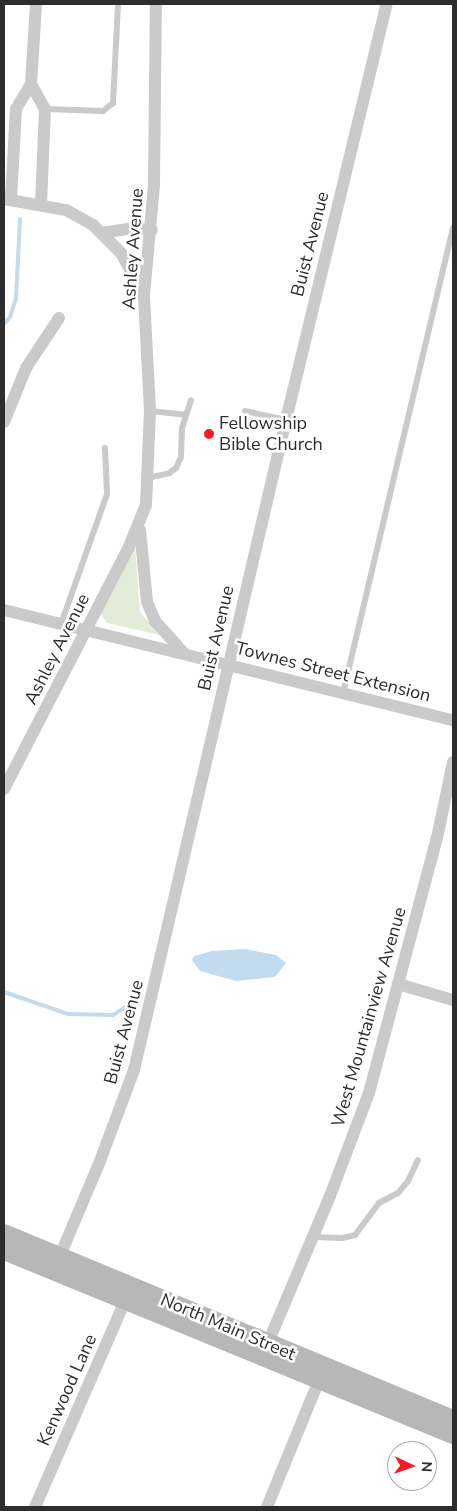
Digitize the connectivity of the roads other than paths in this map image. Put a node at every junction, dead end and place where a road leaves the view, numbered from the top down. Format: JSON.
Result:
{"nodes":[{"id":1,"x":36,"y":4,"type":"edge"},
{"id":2,"x":118,"y":4,"type":"edge"},
{"id":3,"x":156,"y":4,"type":"edge"},
{"id":4,"x":387,"y":4,"type":"edge"},
{"id":5,"x":31,"y":84,"type":"junction"},
{"id":6,"x":45,"y":109,"type":"junction"},
{"id":7,"x":7,"y":199,"type":"edge"},
{"id":8,"x":41,"y":205,"type":"junction"},
{"id":9,"x":453,"y":228,"type":"edge"},
{"id":10,"x":152,"y":230,"type":"junction"},
{"id":11,"x":102,"y":233,"type":"junction"},
{"id":12,"x":144,"y":295,"type":"junction"},
{"id":13,"x":58,"y":318,"type":"dead end"},
{"id":14,"x":191,"y":400,"type":"dead end"},
{"id":15,"x":150,"y":411,"type":"junction"},
{"id":16,"x":245,"y":411,"type":"dead end"},
{"id":17,"x":186,"y":415,"type":"junction"},
{"id":18,"x":286,"y":420,"type":"junction"},
{"id":19,"x":4,"y":422,"type":"edge"},
{"id":20,"x":104,"y":448,"type":"dead end"},
{"id":21,"x":148,"y":478,"type":"junction"},
{"id":22,"x":140,"y":525,"type":"junction"},
{"id":23,"x":4,"y":610,"type":"edge"},
{"id":24,"x":61,"y":624,"type":"junction"},
{"id":25,"x":87,"y":630,"type":"junction"},
{"id":26,"x":183,"y":652,"type":"junction"},
{"id":27,"x":228,"y":664,"type":"junction"},
{"id":28,"x":343,"y":693,"type":"junction"},
{"id":29,"x":453,"y":720,"type":"edge"},
{"id":30,"x":453,"y":762,"type":"edge"},
{"id":31,"x":4,"y":789,"type":"edge"},
{"id":32,"x":398,"y":984,"type":"junction"},
{"id":33,"x":453,"y":1000,"type":"edge"},
{"id":34,"x":418,"y":1160,"type":"dead end"},
{"id":35,"x":4,"y":1233,"type":"edge"},
{"id":36,"x":313,"y":1237,"type":"junction"},
{"id":37,"x":4,"y":1251,"type":"edge"},
{"id":38,"x":56,"y":1264,"type":"junction"},
{"id":39,"x":128,"y":1294,"type":"junction"},
{"id":40,"x":265,"y":1351,"type":"junction"},
{"id":41,"x":322,"y":1374,"type":"junction"},
{"id":42,"x":453,"y":1419,"type":"edge"},
{"id":43,"x":453,"y":1435,"type":"edge"},
{"id":44,"x":35,"y":1507,"type":"edge"},
{"id":45,"x":267,"y":1507,"type":"edge"}],
"edges":[{"from":1,"to":5,"type":"street"},
{"from":2,"to":6,"type":"lane"},
{"from":3,"to":10,"type":"street","name":"Ashley Avenue"},
{"from":4,"to":18,"type":"street","name":"Buist Avenue"},
{"from":5,"to":6,"type":"street"},
{"from":5,"to":7,"type":"street"},
{"from":6,"to":8,"type":"street"},
{"from":7,"to":8,"type":"street"},
{"from":8,"to":11,"type":"street"},
{"from":9,"to":28,"type":"lane"},
{"from":10,"to":11,"type":"street"},
{"from":10,"to":12,"type":"street","name":"Ashley Avenue"},
{"from":11,"to":12,"type":"street"},
{"from":12,"to":15,"type":"street","name":"Ashley Avenue"},
{"from":13,"to":19,"type":"street"},
{"from":14,"to":17,"type":"lane"},
{"from":15,"to":17,"type":"lane"},
{"from":15,"to":21,"type":"street","name":"Ashley Avenue"},
{"from":16,"to":18,"type":"lane"},
{"from":17,"to":21,"type":"lane"},
{"from":18,"to":27,"type":"street","name":"Buist Avenue"},
{"from":20,"to":24,"type":"lane"},
{"from":21,"to":22,"type":"street","name":"Ashley Avenue"},
{"from":22,"to":25,"type":"street","name":"Ashley Avenue"},
{"from":22,"to":26,"type":"street","name":"Ashley Avenue"},
{"from":23,"to":24,"type":"street","name":"Townes Street Extension"},
{"from":24,"to":25,"type":"street","name":"Townes Street Extension"},
{"from":25,"to":26,"type":"street","name":"Townes Street Extension"},
{"from":25,"to":31,"type":"street","name":"Ashley Avenue"},
{"from":26,"to":27,"type":"street","name":"Townes Street Extension"},
{"from":27,"to":28,"type":"street","name":"Townes Street Extension"},
{"from":27,"to":38,"type":"street","name":"Buist Avenue"},
{"from":28,"to":29,"type":"street","name":"Townes Street Extension"},
{"from":30,"to":32,"type":"street","name":"West Mountainview Avenue"},
{"from":32,"to":33,"type":"street"},
{"from":32,"to":36,"type":"street","name":"West Mountainview Avenue"},
{"from":34,"to":36,"type":"lane"},
{"from":35,"to":38,"type":"street","name":"North Main Street"},
{"from":36,"to":40,"type":"street","name":"West Mountainview Avenue"},
{"from":37,"to":38,"type":"street","name":"North Main Street"},
{"from":38,"to":39,"type":"street","name":"North Main Street"},
{"from":39,"to":40,"type":"street","name":"North Main Street"},
{"from":39,"to":44,"type":"street","name":"Kenwood Lane"},
{"from":40,"to":41,"type":"street","name":"North Main Street"},
{"from":41,"to":42,"type":"street","name":"North Main Street"},
{"from":41,"to":43,"type":"street","name":"North Main Street"},
{"from":41,"to":45,"type":"street"}]}
